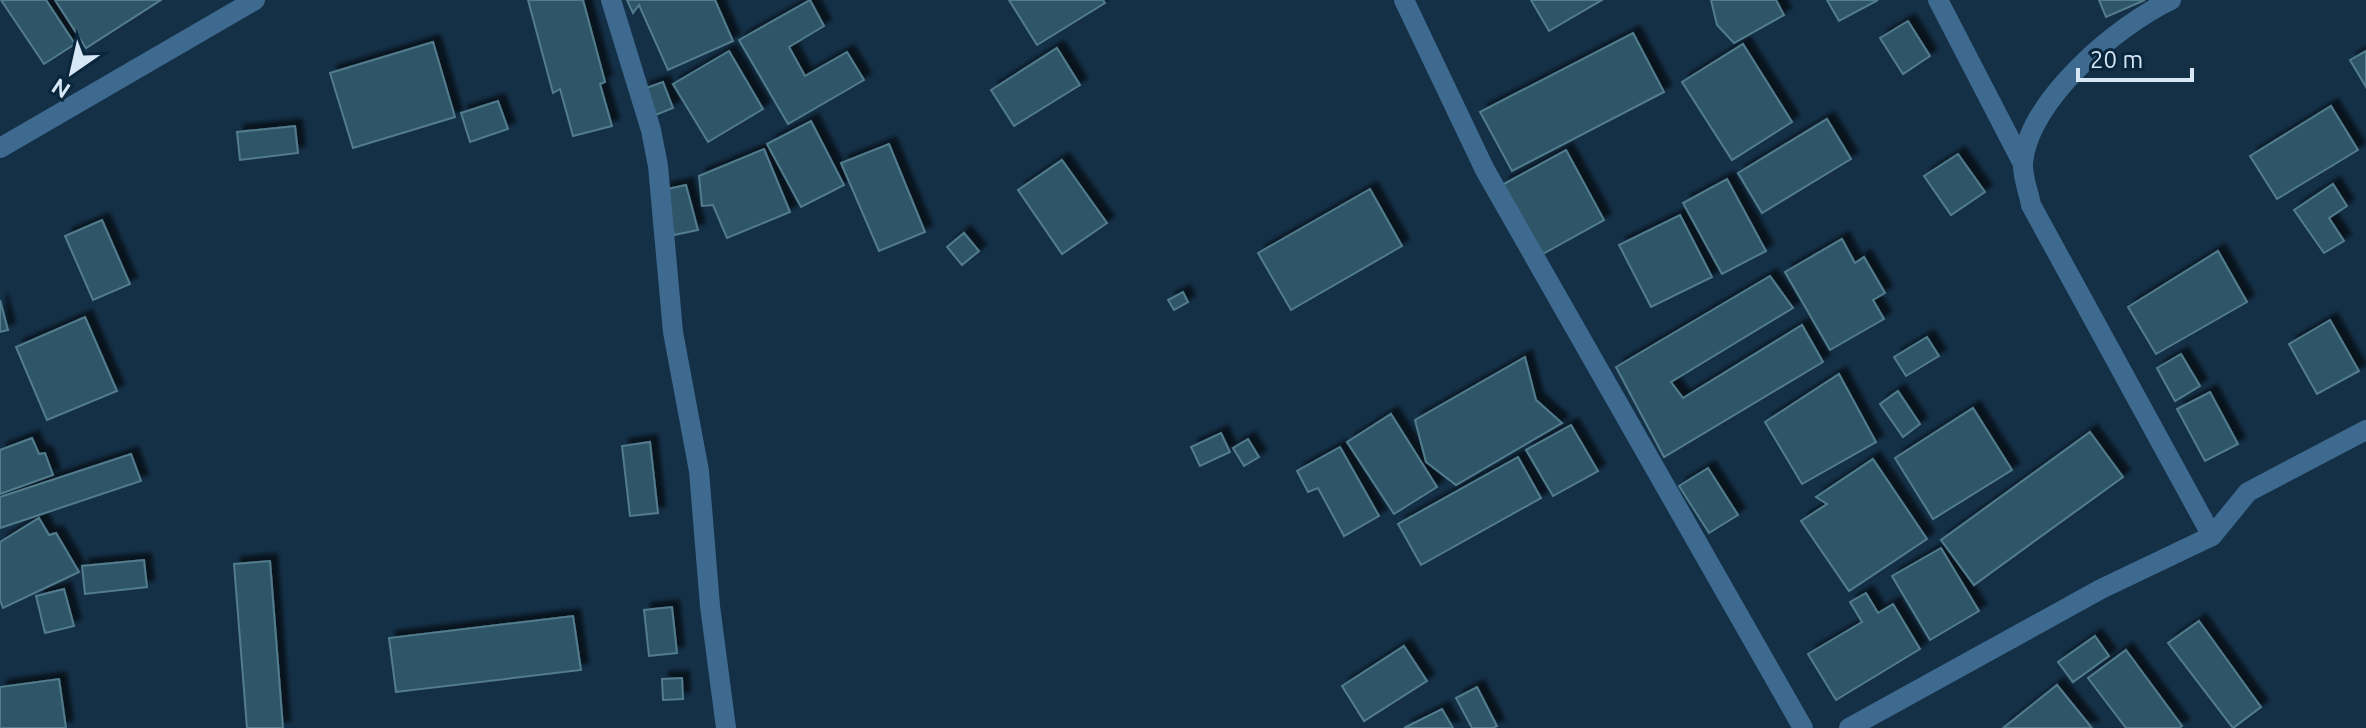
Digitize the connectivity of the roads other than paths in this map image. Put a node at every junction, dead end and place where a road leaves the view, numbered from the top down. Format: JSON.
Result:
{"nodes":[{"id":1,"x":255,"y":0,"type":"edge"},
{"id":2,"x":611,"y":0,"type":"edge"},
{"id":3,"x":1404,"y":0,"type":"edge"},
{"id":4,"x":1938,"y":0,"type":"edge"},
{"id":5,"x":2171,"y":0,"type":"edge"},
{"id":6,"x":0,"y":148,"type":"edge"},
{"id":7,"x":2023,"y":164,"type":"junction"},
{"id":8,"x":2366,"y":430,"type":"edge"},
{"id":9,"x":2212,"y":536,"type":"junction"},
{"id":10,"x":726,"y":728,"type":"edge"},
{"id":11,"x":1803,"y":728,"type":"edge"},
{"id":12,"x":1849,"y":728,"type":"edge"}],
"edges":[{"from":1,"to":6,"type":"street"},
{"from":2,"to":10,"type":"street"},
{"from":3,"to":11,"type":"street"},
{"from":4,"to":7,"type":"street"},
{"from":5,"to":7,"type":"street"},
{"from":7,"to":9,"type":"street"},
{"from":8,"to":9,"type":"street"},
{"from":9,"to":12,"type":"street"}]}
